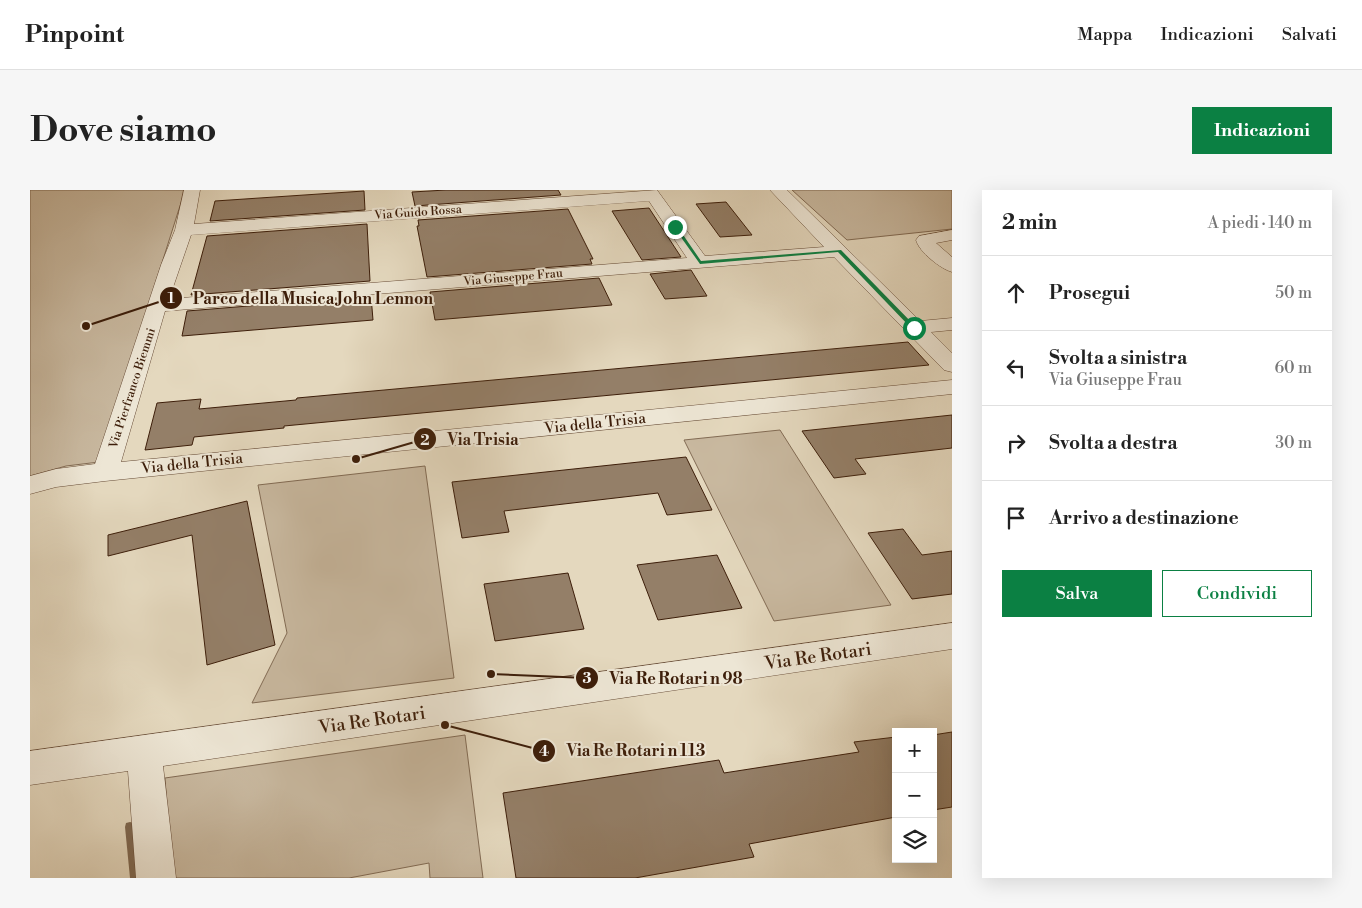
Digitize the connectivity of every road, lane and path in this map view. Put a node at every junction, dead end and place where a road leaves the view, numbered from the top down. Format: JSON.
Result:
{"nodes":[{"id":1,"x":192,"y":190,"type":"edge"},
{"id":2,"x":778,"y":190,"type":"edge"},
{"id":3,"x":651,"y":193,"type":"edge"},
{"id":4,"x":184,"y":230,"type":"junction"},
{"id":5,"x":952,"y":235,"type":"edge"},
{"id":6,"x":839,"y":251,"type":"junction"},
{"id":7,"x":700,"y":263,"type":"junction"},
{"id":8,"x":952,"y":266,"type":"edge"},
{"id":9,"x":158,"y":306,"type":"junction"},
{"id":10,"x":952,"y":324,"type":"edge"},
{"id":11,"x":914,"y":328,"type":"junction"},
{"id":12,"x":952,"y":365,"type":"edge"},
{"id":13,"x":952,"y":387,"type":"edge"},
{"id":14,"x":105,"y":472,"type":"junction"},
{"id":15,"x":30,"y":485,"type":"edge"},
{"id":16,"x":952,"y":636,"type":"edge"},
{"id":17,"x":144,"y":752,"type":"junction"},
{"id":18,"x":30,"y":768,"type":"edge"},
{"id":19,"x":156,"y":878,"type":"edge"}],
"edges":[{"from":1,"to":4,"type":"street","name":"Via Pierfranco Biemmi"},
{"from":2,"to":6,"type":"street"},
{"from":3,"to":4,"type":"street","name":"Via Guido Rossa"},
{"from":3,"to":7,"type":"street"},
{"from":4,"to":9,"type":"street","name":"Via Pierfranco Biemmi"},
{"from":5,"to":8,"type":"street"},
{"from":6,"to":7,"type":"street","name":"Via Giuseppe Frau"},
{"from":6,"to":11,"type":"street"},
{"from":7,"to":9,"type":"street","name":"Via Giuseppe Frau"},
{"from":9,"to":14,"type":"street","name":"Via Pierfranco Biemmi"},
{"from":10,"to":11,"type":"street"},
{"from":11,"to":12,"type":"street"},
{"from":13,"to":14,"type":"street","name":"Via della Trisia"},
{"from":14,"to":15,"type":"street","name":"Via della Trisia"},
{"from":16,"to":17,"type":"street","name":"Via Re Rotari"},
{"from":17,"to":18,"type":"street","name":"Via Re Rotari"},
{"from":17,"to":19,"type":"street"}]}
